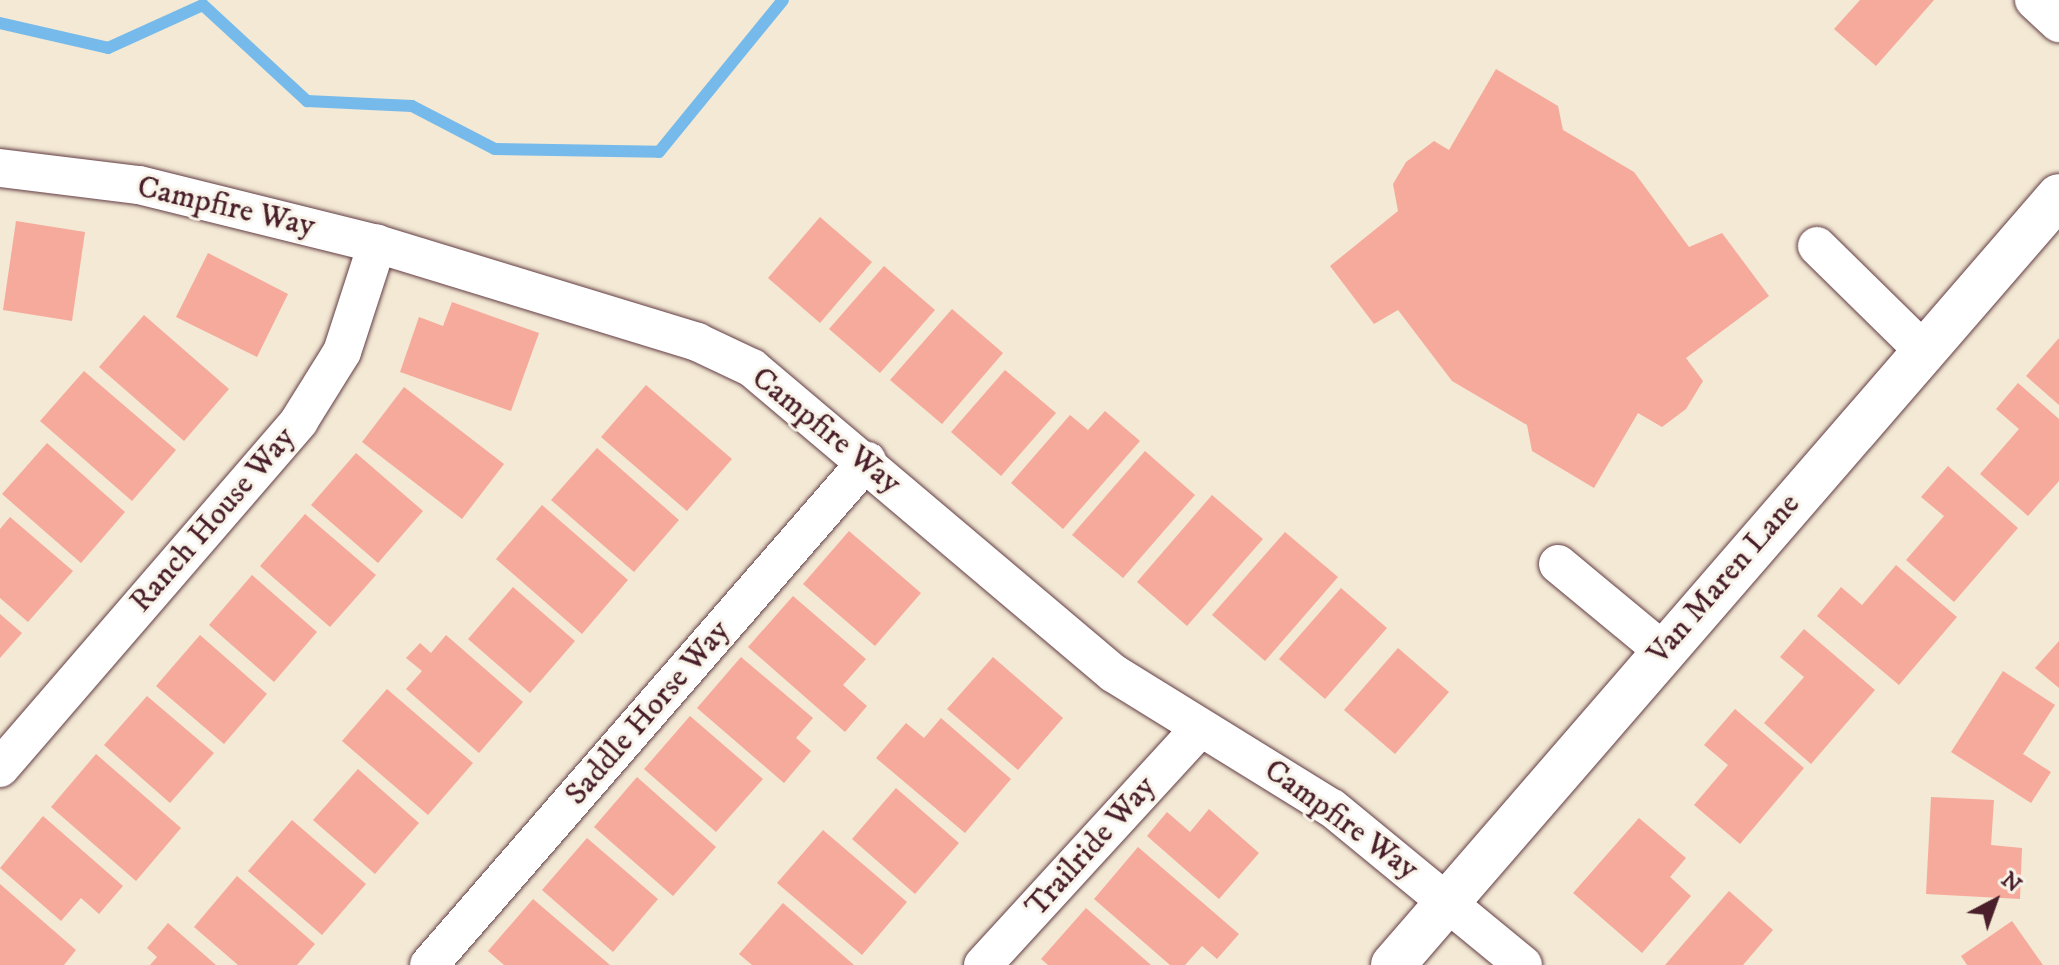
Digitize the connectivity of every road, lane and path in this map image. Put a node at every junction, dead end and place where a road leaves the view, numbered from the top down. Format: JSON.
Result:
{"nodes":[{"id":1,"x":0,"y":168,"type":"edge"},
{"id":2,"x":2059,"y":196,"type":"edge"},
{"id":3,"x":377,"y":244,"type":"junction"},
{"id":4,"x":1817,"y":246,"type":"dead end"},
{"id":5,"x":1924,"y":351,"type":"junction"},
{"id":6,"x":867,"y":461,"type":"junction"},
{"id":7,"x":1558,"y":564,"type":"dead end"},
{"id":8,"x":1662,"y":650,"type":"junction"},
{"id":9,"x":1200,"y":728,"type":"junction"},
{"id":10,"x":0,"y":768,"type":"edge"},
{"id":11,"x":1447,"y":900,"type":"junction"},
{"id":12,"x":429,"y":965,"type":"edge"},
{"id":13,"x":983,"y":965,"type":"edge"},
{"id":14,"x":1393,"y":965,"type":"edge"},
{"id":15,"x":1523,"y":965,"type":"edge"}],
"edges":[{"from":1,"to":3,"type":"street","name":"Campfire Way"},
{"from":2,"to":5,"type":"main road","name":"Van Maren Lane"},
{"from":3,"to":6,"type":"street","name":"Campfire Way"},
{"from":3,"to":10,"type":"street","name":"Ranch House Way"},
{"from":4,"to":5,"type":"street"},
{"from":5,"to":8,"type":"main road","name":"Van Maren Lane"},
{"from":6,"to":9,"type":"street","name":"Campfire Way"},
{"from":6,"to":12,"type":"street","name":"Saddle Horse Way"},
{"from":7,"to":8,"type":"street"},
{"from":8,"to":11,"type":"main road","name":"Van Maren Lane"},
{"from":9,"to":11,"type":"street","name":"Campfire Way"},
{"from":9,"to":13,"type":"street","name":"Trailride Way"},
{"from":11,"to":14,"type":"main road","name":"Van Maren Lane"},
{"from":11,"to":15,"type":"street","name":"Campfire Way"}]}
